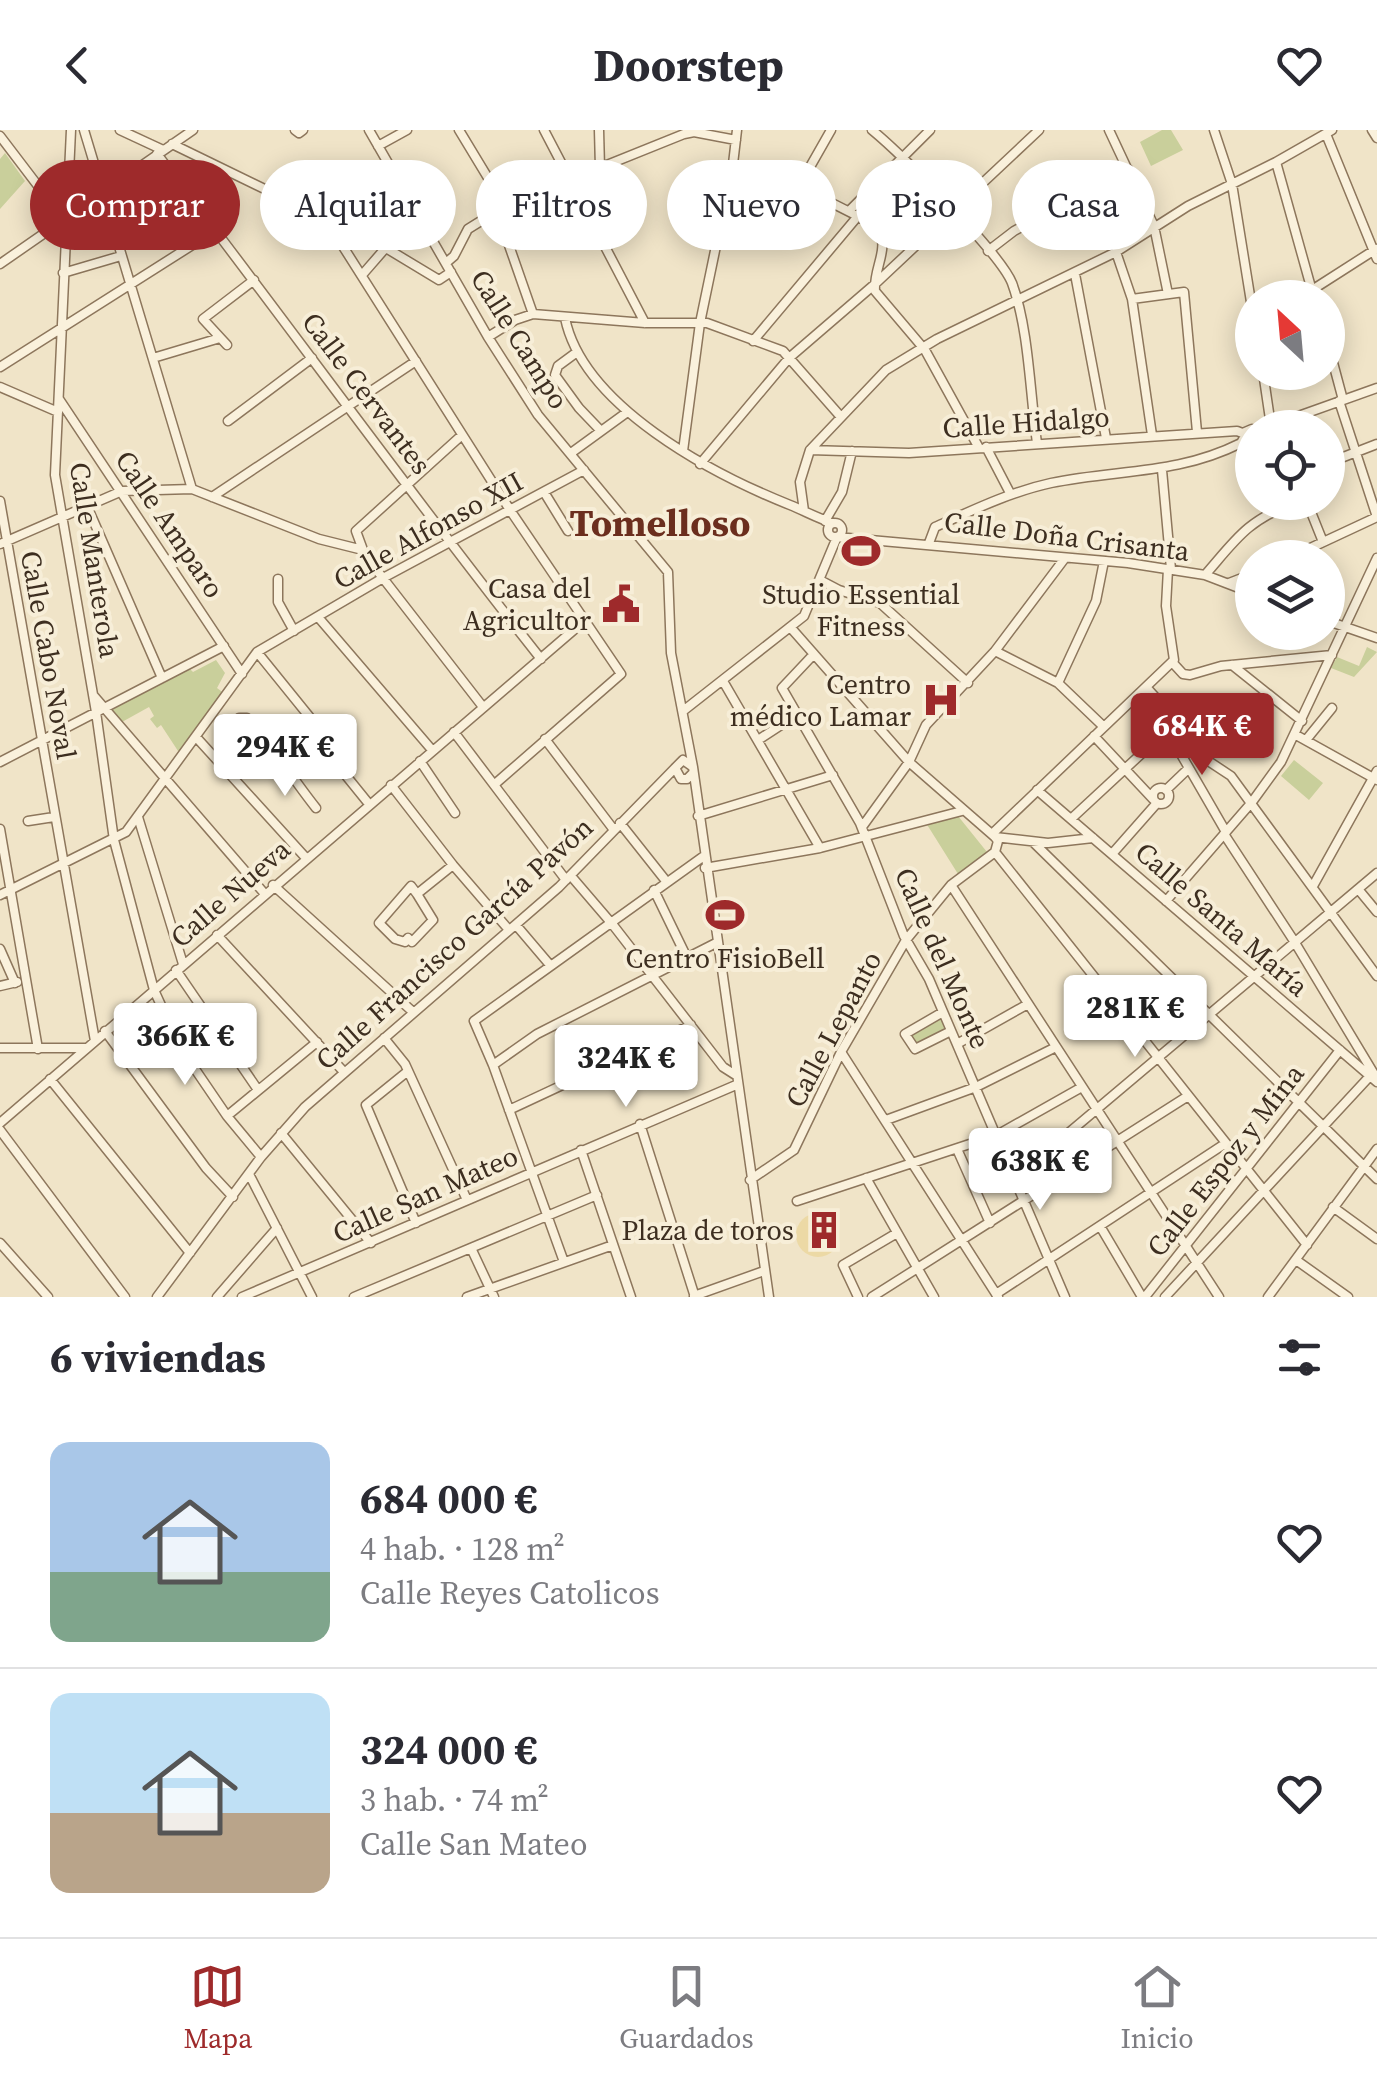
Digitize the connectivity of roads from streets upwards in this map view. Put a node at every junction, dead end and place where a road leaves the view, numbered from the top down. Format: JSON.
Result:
{"nodes":[{"id":1,"x":70,"y":130,"type":"edge"},
{"id":2,"x":84,"y":130,"type":"edge"},
{"id":3,"x":120,"y":130,"type":"edge"},
{"id":4,"x":192,"y":130,"type":"edge"},
{"id":5,"x":295,"y":130,"type":"edge"},
{"id":6,"x":303,"y":130,"type":"edge"},
{"id":7,"x":369,"y":130,"type":"edge"},
{"id":8,"x":407,"y":130,"type":"edge"},
{"id":9,"x":459,"y":130,"type":"edge"},
{"id":10,"x":544,"y":130,"type":"edge"},
{"id":11,"x":599,"y":130,"type":"edge"},
{"id":12,"x":831,"y":130,"type":"edge"},
{"id":13,"x":872,"y":130,"type":"edge"},
{"id":14,"x":930,"y":130,"type":"edge"},
{"id":15,"x":1040,"y":130,"type":"edge"},
{"id":16,"x":1110,"y":130,"type":"edge"},
{"id":17,"x":1372,"y":130,"type":"edge"},
{"id":18,"x":1216,"y":131,"type":"edge"},
{"id":19,"x":1329,"y":132,"type":"edge"},
{"id":20,"x":738,"y":133,"type":"edge"},
{"id":21,"x":178,"y":134,"type":"edge"},
{"id":22,"x":674,"y":134,"type":"edge"},
{"id":23,"x":0,"y":136,"type":"edge"},
{"id":24,"x":1377,"y":138,"type":"edge"},
{"id":25,"x":378,"y":146,"type":"junction"},
{"id":26,"x":164,"y":149,"type":"junction"},
{"id":27,"x":901,"y":158,"type":"junction"},
{"id":28,"x":68,"y":160,"type":"edge"},
{"id":29,"x":93,"y":160,"type":"edge"},
{"id":30,"x":148,"y":160,"type":"edge"},
{"id":31,"x":171,"y":160,"type":"edge"},
{"id":32,"x":386,"y":160,"type":"edge"},
{"id":33,"x":560,"y":160,"type":"edge"},
{"id":34,"x":600,"y":160,"type":"edge"},
{"id":35,"x":617,"y":160,"type":"edge"},
{"id":36,"x":734,"y":160,"type":"edge"},
{"id":37,"x":814,"y":160,"type":"edge"},
{"id":38,"x":1124,"y":160,"type":"edge"},
{"id":39,"x":476,"y":162,"type":"edge"},
{"id":40,"x":1276,"y":162,"type":"junction"},
{"id":41,"x":30,"y":175,"type":"edge"},
{"id":42,"x":992,"y":175,"type":"edge"},
{"id":43,"x":1232,"y":184,"type":"junction"},
{"id":44,"x":260,"y":191,"type":"edge"},
{"id":45,"x":836,"y":206,"type":"edge"},
{"id":46,"x":853,"y":214,"type":"junction"},
{"id":47,"x":476,"y":224,"type":"edge"},
{"id":48,"x":1155,"y":225,"type":"edge"},
{"id":49,"x":1155,"y":231,"type":"edge"},
{"id":50,"x":1012,"y":233,"type":"edge"},
{"id":51,"x":30,"y":243,"type":"edge"},
{"id":52,"x":63,"y":250,"type":"edge"},
{"id":53,"x":120,"y":250,"type":"edge"},
{"id":54,"x":185,"y":250,"type":"edge"},
{"id":55,"x":231,"y":250,"type":"edge"},
{"id":56,"x":346,"y":250,"type":"edge"},
{"id":57,"x":384,"y":250,"type":"edge"},
{"id":58,"x":389,"y":250,"type":"edge"},
{"id":59,"x":439,"y":250,"type":"edge"},
{"id":60,"x":514,"y":250,"type":"edge"},
{"id":61,"x":607,"y":250,"type":"edge"},
{"id":62,"x":715,"y":250,"type":"edge"},
{"id":63,"x":912,"y":250,"type":"edge"},
{"id":64,"x":1119,"y":250,"type":"edge"},
{"id":65,"x":988,"y":251,"type":"joint"},
{"id":66,"x":1116,"y":252,"type":"junction"},
{"id":67,"x":1376,"y":252,"type":"edge"},
{"id":68,"x":122,"y":256,"type":"junction"},
{"id":69,"x":446,"y":262,"type":"junction"},
{"id":70,"x":0,"y":264,"type":"edge"},
{"id":71,"x":452,"y":272,"type":"junction"},
{"id":72,"x":63,"y":273,"type":"junction"},
{"id":73,"x":1074,"y":274,"type":"junction"},
{"id":74,"x":362,"y":275,"type":"junction"},
{"id":75,"x":254,"y":280,"type":"junction"},
{"id":76,"x":1247,"y":280,"type":"edge"},
{"id":77,"x":1309,"y":280,"type":"edge"},
{"id":78,"x":1334,"y":280,"type":"edge"},
{"id":79,"x":875,"y":284,"type":"junction"},
{"id":80,"x":132,"y":285,"type":"junction"},
{"id":81,"x":1168,"y":294,"type":"junction"},
{"id":82,"x":1132,"y":299,"type":"junction"},
{"id":83,"x":1016,"y":302,"type":"junction"},
{"id":84,"x":533,"y":314,"type":"junction"},
{"id":85,"x":565,"y":318,"type":"junction"},
{"id":86,"x":645,"y":323,"type":"junction"},
{"id":87,"x":700,"y":323,"type":"junction"},
{"id":88,"x":62,"y":328,"type":"junction"},
{"id":89,"x":488,"y":337,"type":"junction"},
{"id":90,"x":754,"y":340,"type":"junction"},
{"id":91,"x":922,"y":347,"type":"junction"},
{"id":92,"x":577,"y":352,"type":"junction"},
{"id":93,"x":153,"y":358,"type":"junction"},
{"id":94,"x":312,"y":358,"type":"junction"},
{"id":95,"x":789,"y":358,"type":"junction"},
{"id":96,"x":416,"y":361,"type":"junction"},
{"id":97,"x":0,"y":366,"type":"edge"},
{"id":98,"x":0,"y":387,"type":"edge"},
{"id":99,"x":1377,"y":388,"type":"edge"},
{"id":100,"x":1338,"y":390,"type":"edge"},
{"id":101,"x":59,"y":399,"type":"junction"},
{"id":102,"x":1341,"y":401,"type":"junction"},
{"id":103,"x":348,"y":406,"type":"junction"},
{"id":104,"x":1317,"y":410,"type":"edge"},
{"id":105,"x":58,"y":412,"type":"junction"},
{"id":106,"x":626,"y":413,"type":"junction"},
{"id":107,"x":841,"y":417,"type":"junction"},
{"id":108,"x":228,"y":422,"type":"dead end"},
{"id":109,"x":601,"y":431,"type":"junction"},
{"id":110,"x":1235,"y":431,"type":"edge"},
{"id":111,"x":1197,"y":432,"type":"junction"},
{"id":112,"x":462,"y":435,"type":"junction"},
{"id":113,"x":1152,"y":435,"type":"junction"},
{"id":114,"x":1106,"y":438,"type":"junction"},
{"id":115,"x":1037,"y":443,"type":"junction"},
{"id":116,"x":1377,"y":444,"type":"edge"},
{"id":117,"x":1235,"y":446,"type":"edge"},
{"id":118,"x":982,"y":447,"type":"junction"},
{"id":119,"x":810,"y":450,"type":"junction"},
{"id":120,"x":852,"y":451,"type":"junction"},
{"id":121,"x":683,"y":452,"type":"junction"},
{"id":122,"x":1355,"y":452,"type":"junction"},
{"id":123,"x":571,"y":454,"type":"junction"},
{"id":124,"x":1345,"y":456,"type":"edge"},
{"id":125,"x":700,"y":464,"type":"junction"},
{"id":126,"x":584,"y":470,"type":"junction"},
{"id":127,"x":1162,"y":470,"type":"junction"},
{"id":128,"x":408,"y":486,"type":"junction"},
{"id":129,"x":192,"y":489,"type":"junction"},
{"id":130,"x":122,"y":491,"type":"junction"},
{"id":131,"x":544,"y":492,"type":"junction"},
{"id":132,"x":1010,"y":494,"type":"junction"},
{"id":133,"x":212,"y":496,"type":"junction"},
{"id":134,"x":0,"y":501,"type":"edge"},
{"id":135,"x":87,"y":506,"type":"junction"},
{"id":136,"x":510,"y":510,"type":"junction"},
{"id":137,"x":804,"y":511,"type":"junction"},
{"id":138,"x":62,"y":517,"type":"junction"},
{"id":139,"x":1377,"y":517,"type":"edge"},
{"id":140,"x":1255,"y":520,"type":"edge"},
{"id":141,"x":833,"y":523,"type":"junction"},
{"id":142,"x":568,"y":530,"type":"dead end"},
{"id":143,"x":356,"y":531,"type":"junction"},
{"id":144,"x":838,"y":536,"type":"junction"},
{"id":145,"x":873,"y":540,"type":"junction"},
{"id":146,"x":1328,"y":540,"type":"edge"},
{"id":147,"x":929,"y":542,"type":"junction"},
{"id":148,"x":4,"y":543,"type":"edge"},
{"id":149,"x":449,"y":543,"type":"junction"},
{"id":150,"x":340,"y":544,"type":"junction"},
{"id":151,"x":363,"y":550,"type":"junction"},
{"id":152,"x":1065,"y":558,"type":"junction"},
{"id":153,"x":1377,"y":558,"type":"edge"},
{"id":154,"x":1104,"y":561,"type":"junction"},
{"id":155,"x":1170,"y":569,"type":"junction"},
{"id":156,"x":1205,"y":575,"type":"junction"},
{"id":157,"x":383,"y":578,"type":"junction"},
{"id":158,"x":278,"y":579,"type":"dead end"},
{"id":159,"x":820,"y":580,"type":"junction"},
{"id":160,"x":1235,"y":581,"type":"edge"},
{"id":161,"x":1228,"y":584,"type":"junction"},
{"id":162,"x":1235,"y":587,"type":"edge"},
{"id":163,"x":318,"y":617,"type":"junction"},
{"id":164,"x":583,"y":622,"type":"junction"},
{"id":165,"x":1346,"y":627,"type":"junction"},
{"id":166,"x":791,"y":628,"type":"junction"},
{"id":167,"x":294,"y":631,"type":"junction"},
{"id":168,"x":1377,"y":638,"type":"edge"},
{"id":169,"x":224,"y":646,"type":"junction"},
{"id":170,"x":995,"y":651,"type":"junction"},
{"id":171,"x":258,"y":652,"type":"junction"},
{"id":172,"x":814,"y":654,"type":"junction"},
{"id":173,"x":1332,"y":656,"type":"junction"},
{"id":174,"x":540,"y":659,"type":"junction"},
{"id":175,"x":1173,"y":661,"type":"junction"},
{"id":176,"x":1232,"y":665,"type":"junction"},
{"id":177,"x":242,"y":674,"type":"junction"},
{"id":178,"x":162,"y":678,"type":"junction"},
{"id":179,"x":723,"y":681,"type":"junction"},
{"id":180,"x":968,"y":683,"type":"junction"},
{"id":181,"x":1058,"y":683,"type":"junction"},
{"id":182,"x":1146,"y":687,"type":"junction"},
{"id":183,"x":483,"y":707,"type":"junction"},
{"id":184,"x":1332,"y":708,"type":"dead end"},
{"id":185,"x":100,"y":710,"type":"junction"},
{"id":186,"x":683,"y":711,"type":"junction"},
{"id":187,"x":798,"y":714,"type":"junction"},
{"id":188,"x":1302,"y":721,"type":"junction"},
{"id":189,"x":1104,"y":727,"type":"junction"},
{"id":190,"x":454,"y":732,"type":"junction"},
{"id":191,"x":1168,"y":732,"type":"junction"},
{"id":192,"x":1296,"y":735,"type":"junction"},
{"id":193,"x":687,"y":736,"type":"junction"},
{"id":194,"x":1094,"y":736,"type":"junction"},
{"id":195,"x":196,"y":737,"type":"junction"},
{"id":196,"x":222,"y":737,"type":"junction"},
{"id":197,"x":544,"y":739,"type":"junction"},
{"id":198,"x":758,"y":740,"type":"junction"},
{"id":199,"x":1306,"y":740,"type":"junction"},
{"id":200,"x":42,"y":741,"type":"junction"},
{"id":201,"x":432,"y":750,"type":"junction"},
{"id":202,"x":210,"y":752,"type":"junction"},
{"id":203,"x":420,"y":761,"type":"junction"},
{"id":204,"x":0,"y":762,"type":"edge"},
{"id":205,"x":909,"y":762,"type":"junction"},
{"id":206,"x":282,"y":766,"type":"junction"},
{"id":207,"x":676,"y":766,"type":"junction"},
{"id":208,"x":1188,"y":768,"type":"junction"},
{"id":209,"x":1125,"y":769,"type":"junction"},
{"id":210,"x":693,"y":770,"type":"junction"},
{"id":211,"x":833,"y":775,"type":"junction"},
{"id":212,"x":1376,"y":776,"type":"edge"},
{"id":213,"x":165,"y":780,"type":"junction"},
{"id":214,"x":494,"y":784,"type":"junction"},
{"id":215,"x":391,"y":785,"type":"junction"},
{"id":216,"x":788,"y":790,"type":"junction"},
{"id":217,"x":1037,"y":790,"type":"junction"},
{"id":218,"x":1155,"y":801,"type":"junction"},
{"id":219,"x":1252,"y":802,"type":"junction"},
{"id":220,"x":369,"y":804,"type":"junction"},
{"id":221,"x":316,"y":808,"type":"dead end"},
{"id":222,"x":962,"y":811,"type":"junction"},
{"id":223,"x":455,"y":813,"type":"dead end"},
{"id":224,"x":698,"y":816,"type":"junction"},
{"id":225,"x":54,"y":817,"type":"junction"},
{"id":226,"x":138,"y":818,"type":"junction"},
{"id":227,"x":1071,"y":819,"type":"junction"},
{"id":228,"x":28,"y":821,"type":"dead end"},
{"id":229,"x":617,"y":827,"type":"junction"},
{"id":230,"x":0,"y":829,"type":"edge"},
{"id":231,"x":864,"y":831,"type":"junction"},
{"id":232,"x":1225,"y":833,"type":"junction"},
{"id":233,"x":994,"y":836,"type":"junction"},
{"id":234,"x":1093,"y":838,"type":"junction"},
{"id":235,"x":114,"y":840,"type":"junction"},
{"id":236,"x":1033,"y":842,"type":"junction"},
{"id":237,"x":820,"y":848,"type":"junction"},
{"id":238,"x":994,"y":852,"type":"junction"},
{"id":239,"x":1112,"y":854,"type":"junction"},
{"id":240,"x":704,"y":856,"type":"junction"},
{"id":241,"x":306,"y":858,"type":"junction"},
{"id":242,"x":62,"y":865,"type":"junction"},
{"id":243,"x":453,"y":865,"type":"junction"},
{"id":244,"x":706,"y":868,"type":"junction"},
{"id":245,"x":1377,"y":873,"type":"edge"},
{"id":246,"x":568,"y":878,"type":"junction"},
{"id":247,"x":666,"y":880,"type":"junction"},
{"id":248,"x":273,"y":885,"type":"junction"},
{"id":249,"x":951,"y":885,"type":"junction"},
{"id":250,"x":1313,"y":886,"type":"junction"},
{"id":251,"x":1358,"y":889,"type":"junction"},
{"id":252,"x":10,"y":890,"type":"junction"},
{"id":253,"x":654,"y":890,"type":"junction"},
{"id":254,"x":0,"y":894,"type":"edge"},
{"id":255,"x":264,"y":894,"type":"junction"},
{"id":256,"x":417,"y":894,"type":"junction"},
{"id":257,"x":1166,"y":901,"type":"junction"},
{"id":258,"x":1330,"y":911,"type":"junction"},
{"id":259,"x":1377,"y":912,"type":"edge"},
{"id":260,"x":611,"y":922,"type":"junction"},
{"id":261,"x":513,"y":927,"type":"junction"},
{"id":262,"x":217,"y":935,"type":"junction"},
{"id":263,"x":906,"y":940,"type":"junction"},
{"id":264,"x":1294,"y":941,"type":"junction"},
{"id":265,"x":716,"y":944,"type":"junction"},
{"id":266,"x":0,"y":950,"type":"edge"},
{"id":267,"x":688,"y":958,"type":"junction"},
{"id":268,"x":550,"y":965,"type":"junction"},
{"id":269,"x":180,"y":967,"type":"junction"},
{"id":270,"x":652,"y":975,"type":"junction"},
{"id":271,"x":1253,"y":976,"type":"junction"},
{"id":272,"x":1377,"y":976,"type":"edge"},
{"id":273,"x":26,"y":980,"type":"junction"},
{"id":274,"x":15,"y":983,"type":"junction"},
{"id":275,"x":0,"y":986,"type":"edge"},
{"id":276,"x":154,"y":990,"type":"junction"},
{"id":277,"x":1028,"y":1004,"type":"junction"},
{"id":278,"x":413,"y":1012,"type":"junction"},
{"id":279,"x":943,"y":1012,"type":"junction"},
{"id":280,"x":1208,"y":1015,"type":"junction"},
{"id":281,"x":691,"y":1025,"type":"junction"},
{"id":282,"x":951,"y":1031,"type":"junction"},
{"id":283,"x":106,"y":1032,"type":"junction"},
{"id":284,"x":384,"y":1038,"type":"junction"},
{"id":285,"x":95,"y":1041,"type":"junction"},
{"id":286,"x":317,"y":1042,"type":"junction"},
{"id":287,"x":957,"y":1044,"type":"junction"},
{"id":288,"x":1056,"y":1047,"type":"junction"},
{"id":289,"x":0,"y":1048,"type":"edge"},
{"id":290,"x":38,"y":1048,"type":"junction"},
{"id":291,"x":86,"y":1048,"type":"junction"},
{"id":292,"x":1340,"y":1050,"type":"junction"},
{"id":293,"x":841,"y":1052,"type":"junction"},
{"id":294,"x":1157,"y":1058,"type":"junction"},
{"id":295,"x":494,"y":1065,"type":"junction"},
{"id":296,"x":408,"y":1071,"type":"junction"},
{"id":297,"x":344,"y":1072,"type":"junction"},
{"id":298,"x":734,"y":1074,"type":"junction"},
{"id":299,"x":50,"y":1079,"type":"junction"},
{"id":300,"x":1375,"y":1079,"type":"edge"},
{"id":301,"x":736,"y":1085,"type":"junction"},
{"id":302,"x":1082,"y":1086,"type":"junction"},
{"id":303,"x":976,"y":1087,"type":"junction"},
{"id":304,"x":258,"y":1090,"type":"junction"},
{"id":305,"x":1188,"y":1096,"type":"junction"},
{"id":306,"x":1299,"y":1103,"type":"junction"},
{"id":307,"x":509,"y":1110,"type":"junction"},
{"id":308,"x":1097,"y":1110,"type":"junction"},
{"id":309,"x":227,"y":1116,"type":"junction"},
{"id":310,"x":886,"y":1120,"type":"junction"},
{"id":311,"x":640,"y":1124,"type":"junction"},
{"id":312,"x":0,"y":1126,"type":"edge"},
{"id":313,"x":1324,"y":1128,"type":"junction"},
{"id":314,"x":281,"y":1134,"type":"junction"},
{"id":315,"x":996,"y":1136,"type":"junction"},
{"id":316,"x":1118,"y":1142,"type":"junction"},
{"id":317,"x":1226,"y":1143,"type":"junction"},
{"id":318,"x":1377,"y":1148,"type":"edge"},
{"id":319,"x":956,"y":1149,"type":"junction"},
{"id":320,"x":581,"y":1150,"type":"junction"},
{"id":321,"x":261,"y":1158,"type":"junction"},
{"id":322,"x":913,"y":1162,"type":"junction"},
{"id":323,"x":1364,"y":1167,"type":"junction"},
{"id":324,"x":1246,"y":1169,"type":"junction"},
{"id":325,"x":532,"y":1172,"type":"junction"},
{"id":326,"x":250,"y":1174,"type":"junction"},
{"id":327,"x":866,"y":1178,"type":"junction"},
{"id":328,"x":1015,"y":1178,"type":"junction"},
{"id":329,"x":1377,"y":1179,"type":"edge"},
{"id":330,"x":750,"y":1180,"type":"junction"},
{"id":331,"x":1264,"y":1190,"type":"junction"},
{"id":332,"x":1151,"y":1193,"type":"junction"},
{"id":333,"x":597,"y":1195,"type":"junction"},
{"id":334,"x":233,"y":1197,"type":"junction"},
{"id":335,"x":467,"y":1200,"type":"junction"},
{"id":336,"x":1025,"y":1200,"type":"junction"},
{"id":337,"x":797,"y":1201,"type":"dead end"},
{"id":338,"x":1334,"y":1207,"type":"junction"},
{"id":339,"x":548,"y":1217,"type":"junction"},
{"id":340,"x":416,"y":1223,"type":"junction"},
{"id":341,"x":990,"y":1223,"type":"junction"},
{"id":342,"x":1100,"y":1226,"type":"junction"},
{"id":343,"x":276,"y":1228,"type":"junction"},
{"id":344,"x":897,"y":1233,"type":"junction"},
{"id":345,"x":963,"y":1240,"type":"junction"},
{"id":346,"x":1377,"y":1240,"type":"edge"},
{"id":347,"x":0,"y":1243,"type":"edge"},
{"id":348,"x":371,"y":1243,"type":"junction"},
{"id":349,"x":614,"y":1244,"type":"junction"},
{"id":350,"x":1307,"y":1245,"type":"junction"},
{"id":351,"x":1186,"y":1246,"type":"junction"},
{"id":352,"x":472,"y":1248,"type":"junction"},
{"id":353,"x":190,"y":1253,"type":"junction"},
{"id":354,"x":1048,"y":1258,"type":"junction"},
{"id":355,"x":1296,"y":1260,"type":"junction"},
{"id":356,"x":564,"y":1262,"type":"junction"},
{"id":357,"x":1197,"y":1262,"type":"junction"},
{"id":358,"x":917,"y":1268,"type":"junction"},
{"id":359,"x":764,"y":1272,"type":"junction"},
{"id":360,"x":300,"y":1273,"type":"junction"},
{"id":361,"x":164,"y":1288,"type":"junction"},
{"id":362,"x":492,"y":1293,"type":"edge"},
{"id":363,"x":997,"y":1295,"type":"edge"},
{"id":364,"x":693,"y":1296,"type":"edge"},
{"id":365,"x":48,"y":1297,"type":"edge"},
{"id":366,"x":125,"y":1297,"type":"edge"},
{"id":367,"x":157,"y":1297,"type":"edge"},
{"id":368,"x":173,"y":1297,"type":"edge"},
{"id":369,"x":217,"y":1297,"type":"edge"},
{"id":370,"x":242,"y":1297,"type":"edge"},
{"id":371,"x":312,"y":1297,"type":"edge"},
{"id":372,"x":354,"y":1297,"type":"edge"},
{"id":373,"x":467,"y":1297,"type":"edge"},
{"id":374,"x":631,"y":1297,"type":"edge"},
{"id":375,"x":768,"y":1297,"type":"edge"},
{"id":376,"x":858,"y":1297,"type":"edge"},
{"id":377,"x":872,"y":1297,"type":"edge"},
{"id":378,"x":934,"y":1297,"type":"edge"},
{"id":379,"x":1065,"y":1297,"type":"edge"},
{"id":380,"x":1144,"y":1297,"type":"edge"},
{"id":381,"x":1165,"y":1297,"type":"edge"},
{"id":382,"x":1220,"y":1297,"type":"edge"},
{"id":383,"x":1268,"y":1297,"type":"edge"},
{"id":384,"x":1348,"y":1297,"type":"edge"}],
"edges":[{"from":1,"to":28,"type":"street","name":"Calle Manterola"},
{"from":2,"to":29,"type":"street"},
{"from":3,"to":26,"type":"street"},
{"from":4,"to":21,"type":"street"},
{"from":5,"to":6,"type":"street"},
{"from":7,"to":25,"type":"street","name":"Calle Campo"},
{"from":8,"to":25,"type":"street"},
{"from":9,"to":39,"type":"street"},
{"from":10,"to":33,"type":"street"},
{"from":11,"to":34,"type":"street"},
{"from":12,"to":37,"type":"street"},
{"from":13,"to":27,"type":"street"},
{"from":14,"to":27,"type":"street"},
{"from":15,"to":42,"type":"street"},
{"from":16,"to":38,"type":"street"},
{"from":17,"to":24,"type":"street"},
{"from":18,"to":43,"type":"street"},
{"from":19,"to":40,"type":"street"},
{"from":19,"to":67,"type":"street"},
{"from":20,"to":22,"type":"street"},
{"from":20,"to":36,"type":"street"},
{"from":21,"to":26,"type":"street"},
{"from":22,"to":35,"type":"street"},
{"from":23,"to":41,"type":"street"},
{"from":25,"to":32,"type":"street","name":"Calle Campo"},
{"from":26,"to":30,"type":"street"},
{"from":26,"to":31,"type":"street","name":"Calle Cervantes"},
{"from":26,"to":44,"type":"street"},
{"from":27,"to":46,"type":"street"},
{"from":40,"to":43,"type":"street"},
{"from":40,"to":77,"type":"street"},
{"from":43,"to":48,"type":"street"},
{"from":43,"to":76,"type":"street"},
{"from":45,"to":46,"type":"street"},
{"from":46,"to":79,"type":"street"},
{"from":46,"to":90,"type":"street"},
{"from":47,"to":69,"type":"street"},
{"from":49,"to":81,"type":"street"},
{"from":50,"to":65,"type":"street"},
{"from":51,"to":70,"type":"street"},
{"from":52,"to":72,"type":"street","name":"Calle Manterola"},
{"from":53,"to":68,"type":"street"},
{"from":54,"to":80,"type":"street"},
{"from":55,"to":75,"type":"street","name":"Calle Cervantes"},
{"from":56,"to":74,"type":"street"},
{"from":57,"to":74,"type":"street"},
{"from":58,"to":71,"type":"street"},
{"from":59,"to":69,"type":"street","name":"Calle Campo"},
{"from":60,"to":84,"type":"street"},
{"from":61,"to":86,"type":"street"},
{"from":62,"to":87,"type":"street"},
{"from":63,"to":79,"type":"street"},
{"from":64,"to":66,"type":"street"},
{"from":65,"to":83,"type":"street"},
{"from":66,"to":73,"type":"street"},
{"from":66,"to":82,"type":"street"},
{"from":67,"to":78,"type":"street"},
{"from":68,"to":72,"type":"street"},
{"from":68,"to":80,"type":"street"},
{"from":69,"to":71,"type":"street","name":"Calle Campo"},
{"from":71,"to":89,"type":"street","name":"Calle Campo"},
{"from":72,"to":88,"type":"street","name":"Calle Manterola"},
{"from":73,"to":83,"type":"street"},
{"from":73,"to":114,"type":"street"},
{"from":74,"to":96,"type":"street"},
{"from":75,"to":93,"type":"street"},
{"from":75,"to":94,"type":"street","name":"Calle Cervantes"},
{"from":79,"to":91,"type":"street"},
{"from":79,"to":95,"type":"street"},
{"from":80,"to":88,"type":"street"},
{"from":80,"to":93,"type":"street"},
{"from":81,"to":82,"type":"street"},
{"from":81,"to":111,"type":"street"},
{"from":82,"to":113,"type":"street"},
{"from":83,"to":91,"type":"street"},
{"from":83,"to":115,"type":"street"},
{"from":84,"to":85,"type":"street"},
{"from":84,"to":89,"type":"street"},
{"from":85,"to":86,"type":"street"},
{"from":85,"to":92,"type":"street","name":"Calle Doña Crisanta"},
{"from":86,"to":87,"type":"street"},
{"from":87,"to":90,"type":"street"},
{"from":87,"to":121,"type":"street"},
{"from":88,"to":97,"type":"street"},
{"from":88,"to":101,"type":"street","name":"Calle Manterola"},
{"from":89,"to":123,"type":"street","name":"Calle Campo"},
{"from":90,"to":95,"type":"street"},
{"from":91,"to":107,"type":"street"},
{"from":91,"to":118,"type":"street"},
{"from":92,"to":106,"type":"street","name":"Calle Doña Crisanta"},
{"from":92,"to":109,"type":"street"},
{"from":93,"to":129,"type":"street"},
{"from":94,"to":103,"type":"street","name":"Calle Cervantes"},
{"from":94,"to":108,"type":"street"},
{"from":95,"to":107,"type":"street"},
{"from":95,"to":125,"type":"street"},
{"from":96,"to":103,"type":"street"},
{"from":96,"to":112,"type":"street"},
{"from":98,"to":105,"type":"street"},
{"from":99,"to":102,"type":"street","name":"Calle Hidalgo"},
{"from":100,"to":102,"type":"street"},
{"from":101,"to":105,"type":"street","name":"Calle Manterola"},
{"from":101,"to":130,"type":"street","name":"Calle Amparo"},
{"from":102,"to":104,"type":"street","name":"Calle Hidalgo"},
{"from":102,"to":122,"type":"street"},
{"from":103,"to":128,"type":"street","name":"Calle Cervantes"},
{"from":103,"to":133,"type":"street"},
{"from":105,"to":138,"type":"street","name":"Calle Manterola"},
{"from":106,"to":109,"type":"street"},
{"from":106,"to":121,"type":"street","name":"Calle Doña Crisanta"},
{"from":107,"to":119,"type":"street"},
{"from":109,"to":123,"type":"street"},
{"from":110,"to":111,"type":"street","name":"Calle Hidalgo"},
{"from":111,"to":113,"type":"street","name":"Calle Hidalgo"},
{"from":112,"to":128,"type":"street"},
{"from":112,"to":136,"type":"street"},
{"from":113,"to":114,"type":"street","name":"Calle Hidalgo"},
{"from":114,"to":115,"type":"street","name":"Calle Hidalgo"},
{"from":115,"to":118,"type":"street","name":"Calle Hidalgo"},
{"from":116,"to":122,"type":"street"},
{"from":117,"to":127,"type":"street"},
{"from":118,"to":120,"type":"street","name":"Calle Hidalgo"},
{"from":118,"to":132,"type":"street"},
{"from":119,"to":120,"type":"street","name":"Calle Hidalgo"},
{"from":119,"to":137,"type":"street"},
{"from":120,"to":141,"type":"street"},
{"from":121,"to":125,"type":"street","name":"Calle Doña Crisanta"},
{"from":122,"to":124,"type":"street"},
{"from":122,"to":139,"type":"street"},
{"from":123,"to":126,"type":"street","name":"Calle Campo"},
{"from":125,"to":137,"type":"street","name":"Calle Doña Crisanta"},
{"from":126,"to":131,"type":"street","name":"Calle Alfonso XII"},
{"from":126,"to":186,"type":"street","name":"Calle Campo"},
{"from":127,"to":132,"type":"street"},
{"from":127,"to":155,"type":"street"},
{"from":128,"to":143,"type":"street"},
{"from":128,"to":149,"type":"street","name":"Calle Cervantes"},
{"from":129,"to":130,"type":"street"},
{"from":129,"to":133,"type":"street"},
{"from":130,"to":135,"type":"street"},
{"from":130,"to":169,"type":"street","name":"Calle Amparo"},
{"from":131,"to":136,"type":"street","name":"Calle Alfonso XII"},
{"from":131,"to":142,"type":"street"},
{"from":132,"to":147,"type":"street"},
{"from":133,"to":150,"type":"street"},
{"from":134,"to":148,"type":"street","name":"Calle Cabo Noval"},
{"from":135,"to":138,"type":"street"},
{"from":135,"to":178,"type":"street"},
{"from":136,"to":149,"type":"street","name":"Calle Alfonso XII"},
{"from":136,"to":164,"type":"street"},
{"from":137,"to":141,"type":"street","name":"Calle Doña Crisanta"},
{"from":138,"to":148,"type":"street"},
{"from":138,"to":185,"type":"street","name":"Calle Manterola"},
{"from":139,"to":146,"type":"street"},
{"from":140,"to":156,"type":"street"},
{"from":141,"to":144,"type":"street"},
{"from":141,"to":145,"type":"street","name":"Calle Doña Crisanta"},
{"from":143,"to":150,"type":"street"},
{"from":143,"to":151,"type":"street"},
{"from":144,"to":145,"type":"street","name":"Calle Doña Crisanta"},
{"from":144,"to":159,"type":"street"},
{"from":145,"to":147,"type":"street","name":"Calle Doña Crisanta"},
{"from":147,"to":152,"type":"street","name":"Calle Doña Crisanta"},
{"from":148,"to":200,"type":"street","name":"Calle Cabo Noval"},
{"from":149,"to":157,"type":"street","name":"Calle Alfonso XII"},
{"from":149,"to":174,"type":"street","name":"Calle Cervantes"},
{"from":150,"to":151,"type":"street"},
{"from":151,"to":157,"type":"street"},
{"from":152,"to":154,"type":"street","name":"Calle Doña Crisanta"},
{"from":152,"to":170,"type":"street"},
{"from":153,"to":165,"type":"street"},
{"from":154,"to":155,"type":"street","name":"Calle Doña Crisanta"},
{"from":154,"to":181,"type":"street"},
{"from":155,"to":156,"type":"street","name":"Calle Doña Crisanta"},
{"from":155,"to":175,"type":"street"},
{"from":156,"to":161,"type":"street","name":"Calle Doña Crisanta"},
{"from":157,"to":163,"type":"street","name":"Calle Alfonso XII"},
{"from":157,"to":183,"type":"street"},
{"from":158,"to":167,"type":"street"},
{"from":159,"to":166,"type":"street"},
{"from":159,"to":180,"type":"street"},
{"from":160,"to":161,"type":"street"},
{"from":161,"to":162,"type":"street","name":"Calle Doña Crisanta"},
{"from":163,"to":167,"type":"street","name":"Calle Alfonso XII"},
{"from":163,"to":201,"type":"street"},
{"from":164,"to":174,"type":"street","name":"Calle Nueva"},
{"from":164,"to":197,"type":"street"},
{"from":165,"to":168,"type":"street"},
{"from":165,"to":173,"type":"street"},
{"from":166,"to":172,"type":"street"},
{"from":166,"to":179,"type":"street"},
{"from":167,"to":171,"type":"street","name":"Calle Alfonso XII"},
{"from":169,"to":177,"type":"street","name":"Calle Amparo"},
{"from":169,"to":178,"type":"street"},
{"from":170,"to":180,"type":"street"},
{"from":170,"to":181,"type":"street"},
{"from":171,"to":177,"type":"street","name":"Calle Alfonso XII"},
{"from":171,"to":220,"type":"street"},
{"from":172,"to":187,"type":"street","name":"Calle del Monte"},
{"from":172,"to":205,"type":"street"},
{"from":173,"to":176,"type":"street"},
{"from":173,"to":188,"type":"street"},
{"from":174,"to":183,"type":"street","name":"Calle Nueva"},
{"from":175,"to":176,"type":"street"},
{"from":175,"to":182,"type":"street"},
{"from":176,"to":188,"type":"street"},
{"from":177,"to":195,"type":"street","name":"Calle Alfonso XII"},
{"from":178,"to":185,"type":"street"},
{"from":179,"to":186,"type":"street"},
{"from":179,"to":198,"type":"street"},
{"from":180,"to":205,"type":"street"},
{"from":181,"to":189,"type":"street"},
{"from":182,"to":189,"type":"street"},
{"from":182,"to":191,"type":"street"},
{"from":183,"to":190,"type":"street","name":"Calle Nueva"},
{"from":184,"to":199,"type":"street"},
{"from":185,"to":200,"type":"street"},
{"from":185,"to":213,"type":"street"},
{"from":185,"to":235,"type":"street","name":"Calle Manterola"},
{"from":186,"to":193,"type":"street"},
{"from":187,"to":198,"type":"street"},
{"from":187,"to":211,"type":"street","name":"Calle del Monte"},
{"from":188,"to":192,"type":"street"},
{"from":189,"to":194,"type":"street"},
{"from":190,"to":201,"type":"street","name":"Calle Nueva"},
{"from":190,"to":214,"type":"street"},
{"from":191,"to":208,"type":"street"},
{"from":191,"to":209,"type":"street"},
{"from":191,"to":219,"type":"street"},
{"from":192,"to":199,"type":"street"},
{"from":192,"to":219,"type":"street"},
{"from":193,"to":207,"type":"street"},
{"from":193,"to":210,"type":"street"},
{"from":194,"to":209,"type":"street"},
{"from":194,"to":217,"type":"street"},
{"from":195,"to":202,"type":"street"},
{"from":195,"to":213,"type":"street","name":"Calle Alfonso XII"},
{"from":196,"to":202,"type":"street"},
{"from":196,"to":206,"type":"street"},
{"from":196,"to":206,"type":"street"},
{"from":197,"to":214,"type":"street"},
{"from":197,"to":229,"type":"street"},
{"from":198,"to":216,"type":"street"},
{"from":199,"to":212,"type":"street"},
{"from":200,"to":204,"type":"street"},
{"from":200,"to":225,"type":"street","name":"Calle Cabo Noval"},
{"from":201,"to":203,"type":"street","name":"Calle Nueva"},
{"from":202,"to":241,"type":"street"},
{"from":203,"to":215,"type":"street","name":"Calle Nueva"},
{"from":203,"to":223,"type":"street"},
{"from":205,"to":222,"type":"street"},
{"from":205,"to":231,"type":"street"},
{"from":206,"to":221,"type":"street"},
{"from":207,"to":210,"type":"street"},
{"from":207,"to":210,"type":"street"},
{"from":207,"to":229,"type":"street","name":"Calle Francisco García Pavón"},
{"from":208,"to":218,"type":"street"},
{"from":208,"to":232,"type":"street"},
{"from":209,"to":218,"type":"street"},
{"from":209,"to":227,"type":"street"},
{"from":210,"to":224,"type":"street"},
{"from":211,"to":216,"type":"street"},
{"from":211,"to":231,"type":"street","name":"Calle del Monte"},
{"from":212,"to":250,"type":"street"},
{"from":213,"to":226,"type":"street","name":"Calle Alfonso XII"},
{"from":213,"to":255,"type":"street"},
{"from":214,"to":246,"type":"street"},
{"from":215,"to":220,"type":"street","name":"Calle Nueva"},
{"from":215,"to":243,"type":"street"},
{"from":216,"to":224,"type":"street"},
{"from":216,"to":237,"type":"street"},
{"from":217,"to":227,"type":"street","name":"Calle Santa María"},
{"from":217,"to":233,"type":"street"},
{"from":218,"to":239,"type":"street"},
{"from":219,"to":232,"type":"street"},
{"from":219,"to":250,"type":"street"},
{"from":220,"to":241,"type":"street","name":"Calle Nueva"},
{"from":222,"to":231,"type":"street"},
{"from":222,"to":233,"type":"street"},
{"from":224,"to":240,"type":"street"},
{"from":225,"to":228,"type":"street"},
{"from":225,"to":242,"type":"street","name":"Calle Cabo Noval"},
{"from":226,"to":235,"type":"street","name":"Calle Alfonso XII"},
{"from":226,"to":269,"type":"street"},
{"from":227,"to":234,"type":"street","name":"Calle Santa María"},
{"from":229,"to":246,"type":"street","name":"Calle Francisco García Pavón"},
{"from":229,"to":247,"type":"street"},
{"from":230,"to":252,"type":"street"},
{"from":231,"to":237,"type":"street"},
{"from":231,"to":263,"type":"street","name":"Calle del Monte"},
{"from":232,"to":257,"type":"street"},
{"from":232,"to":264,"type":"street"},
{"from":233,"to":236,"type":"street"},
{"from":233,"to":238,"type":"street"},
{"from":234,"to":236,"type":"street"},
{"from":234,"to":239,"type":"street","name":"Calle Santa María"},
{"from":235,"to":242,"type":"street","name":"Calle Alfonso XII"},
{"from":235,"to":276,"type":"street","name":"Calle Manterola"},
{"from":236,"to":280,"type":"street"},
{"from":237,"to":244,"type":"street"},
{"from":238,"to":249,"type":"street","name":"Calle Lepanto"},
{"from":238,"to":294,"type":"street"},
{"from":239,"to":257,"type":"street","name":"Calle Santa María"},
{"from":240,"to":244,"type":"street"},
{"from":240,"to":247,"type":"street"},
{"from":241,"to":248,"type":"street","name":"Calle Nueva"},
{"from":242,"to":252,"type":"street","name":"Calle Alfonso XII"},
{"from":242,"to":285,"type":"street","name":"Calle Cabo Noval"},
{"from":243,"to":256,"type":"street"},
{"from":243,"to":261,"type":"street"},
{"from":244,"to":265,"type":"street"},
{"from":245,"to":251,"type":"street"},
{"from":246,"to":260,"type":"street"},
{"from":246,"to":261,"type":"street","name":"Calle Francisco García Pavón"},
{"from":247,"to":253,"type":"street"},
{"from":248,"to":255,"type":"street","name":"Calle Nueva"},
{"from":248,"to":278,"type":"street"},
{"from":249,"to":263,"type":"street","name":"Calle Lepanto"},
{"from":249,"to":277,"type":"street"},
{"from":250,"to":258,"type":"street"},
{"from":251,"to":258,"type":"street"},
{"from":251,"to":259,"type":"street"},
{"from":252,"to":254,"type":"street","name":"Calle Alfonso XII"},
{"from":252,"to":273,"type":"street"},
{"from":253,"to":260,"type":"street"},
{"from":253,"to":267,"type":"street"},
{"from":255,"to":262,"type":"street","name":"Calle Nueva"},
{"from":256,"to":256,"type":"street"},
{"from":257,"to":271,"type":"street","name":"Calle Santa María"},
{"from":258,"to":264,"type":"street"},
{"from":258,"to":272,"type":"street"},
{"from":260,"to":268,"type":"street"},
{"from":260,"to":270,"type":"street"},
{"from":261,"to":268,"type":"street"},
{"from":261,"to":278,"type":"street","name":"Calle Francisco García Pavón"},
{"from":262,"to":269,"type":"street","name":"Calle Nueva"},
{"from":262,"to":286,"type":"street"},
{"from":263,"to":279,"type":"street","name":"Calle del Monte"},
{"from":263,"to":293,"type":"street","name":"Calle Lepanto"},
{"from":264,"to":271,"type":"street"},
{"from":264,"to":300,"type":"street"},
{"from":265,"to":267,"type":"street"},
{"from":265,"to":298,"type":"street"},
{"from":266,"to":274,"type":"street"},
{"from":267,"to":270,"type":"street"},
{"from":268,"to":295,"type":"street"},
{"from":269,"to":276,"type":"street","name":"Calle Nueva"},
{"from":269,"to":304,"type":"street"},
{"from":270,"to":281,"type":"street"},
{"from":270,"to":295,"type":"street"},
{"from":271,"to":280,"type":"street"},
{"from":271,"to":292,"type":"street","name":"Calle Santa María"},
{"from":273,"to":274,"type":"street"},
{"from":273,"to":290,"type":"street"},
{"from":274,"to":275,"type":"street"},
{"from":276,"to":283,"type":"street","name":"Calle Nueva"},
{"from":276,"to":309,"type":"street","name":"Calle Manterola"},
{"from":277,"to":287,"type":"street"},
{"from":277,"to":288,"type":"street"},
{"from":278,"to":284,"type":"street","name":"Calle Francisco García Pavón"},
{"from":279,"to":282,"type":"street","name":"Calle del Monte"},
{"from":279,"to":282,"type":"street"},
{"from":280,"to":294,"type":"street"},
{"from":280,"to":306,"type":"street"},
{"from":281,"to":298,"type":"street"},
{"from":281,"to":307,"type":"street"},
{"from":282,"to":287,"type":"street","name":"Calle del Monte"},
{"from":283,"to":285,"type":"street","name":"Calle Nueva"},
{"from":283,"to":334,"type":"street"},
{"from":284,"to":296,"type":"street"},
{"from":284,"to":297,"type":"street","name":"Calle Francisco García Pavón"},
{"from":285,"to":291,"type":"street","name":"Calle Nueva"},
{"from":286,"to":297,"type":"street"},
{"from":286,"to":304,"type":"street"},
{"from":287,"to":303,"type":"street","name":"Calle del Monte"},
{"from":288,"to":302,"type":"street"},
{"from":288,"to":303,"type":"street"},
{"from":289,"to":290,"type":"street"},
{"from":290,"to":291,"type":"street"},
{"from":291,"to":299,"type":"street","name":"Calle Nueva"},
{"from":292,"to":300,"type":"street","name":"Calle Santa María"},
{"from":292,"to":306,"type":"street","name":"Calle Espoz y Mina"},
{"from":293,"to":310,"type":"street"},
{"from":293,"to":330,"type":"street","name":"Calle Lepanto"},
{"from":294,"to":305,"type":"street"},
{"from":294,"to":308,"type":"street"},
{"from":295,"to":307,"type":"street"},
{"from":296,"to":335,"type":"street"},
{"from":296,"to":340,"type":"street"},
{"from":297,"to":314,"type":"street","name":"Calle Francisco García Pavón"},
{"from":298,"to":301,"type":"street"},
{"from":299,"to":312,"type":"street","name":"Calle Nueva"},
{"from":299,"to":353,"type":"street"},
{"from":300,"to":313,"type":"street"},
{"from":301,"to":311,"type":"street","name":"Calle San Mateo"},
{"from":301,"to":330,"type":"street"},
{"from":302,"to":308,"type":"street"},
{"from":302,"to":315,"type":"street"},
{"from":303,"to":310,"type":"street"},
{"from":303,"to":315,"type":"street","name":"Calle del Monte"},
{"from":304,"to":309,"type":"street"},
{"from":305,"to":316,"type":"street"},
{"from":305,"to":317,"type":"street"},
{"from":306,"to":313,"type":"street"},
{"from":306,"to":324,"type":"street","name":"Calle Espoz y Mina"},
{"from":307,"to":325,"type":"street"},
{"from":308,"to":316,"type":"street"},
{"from":308,"to":328,"type":"street"},
{"from":309,"to":321,"type":"street","name":"Calle Manterola"},
{"from":310,"to":322,"type":"street"},
{"from":311,"to":320,"type":"street","name":"Calle San Mateo"},
{"from":311,"to":364,"type":"street"},
{"from":312,"to":366,"type":"street"},
{"from":313,"to":323,"type":"street"},
{"from":313,"to":331,"type":"street"},
{"from":314,"to":321,"type":"street","name":"Calle Francisco García Pavón"},
{"from":314,"to":348,"type":"street"},
{"from":315,"to":319,"type":"street"},
{"from":315,"to":328,"type":"street","name":"Calle del Monte"},
{"from":316,"to":332,"type":"street"},
{"from":316,"to":336,"type":"street"},
{"from":317,"to":324,"type":"street"},
{"from":317,"to":332,"type":"street"},
{"from":318,"to":323,"type":"street"},
{"from":319,"to":322,"type":"street"},
{"from":319,"to":341,"type":"street"},
{"from":320,"to":325,"type":"street","name":"Calle San Mateo"},
{"from":320,"to":333,"type":"street"},
{"from":321,"to":326,"type":"street","name":"Calle Francisco García Pavón"},
{"from":322,"to":327,"type":"street"},
{"from":322,"to":345,"type":"street"},
{"from":323,"to":329,"type":"street"},
{"from":323,"to":338,"type":"street"},
{"from":324,"to":331,"type":"street"},
{"from":324,"to":351,"type":"street","name":"Calle Espoz y Mina"},
{"from":325,"to":335,"type":"street","name":"Calle San Mateo"},
{"from":325,"to":339,"type":"street"},
{"from":326,"to":334,"type":"street","name":"Calle Francisco García Pavón"},
{"from":326,"to":343,"type":"street"},
{"from":327,"to":337,"type":"street"},
{"from":327,"to":344,"type":"street"},
{"from":328,"to":336,"type":"street","name":"Calle del Monte"},
{"from":330,"to":359,"type":"street"},
{"from":331,"to":350,"type":"street"},
{"from":331,"to":357,"type":"street"},
{"from":332,"to":342,"type":"street"},
{"from":332,"to":351,"type":"street"},
{"from":333,"to":339,"type":"street"},
{"from":333,"to":349,"type":"street"},
{"from":334,"to":353,"type":"street","name":"Calle Francisco García Pavón"},
{"from":335,"to":340,"type":"street","name":"Calle San Mateo"},
{"from":336,"to":341,"type":"street"},
{"from":336,"to":354,"type":"street","name":"Calle del Monte"},
{"from":338,"to":346,"type":"street"},
{"from":338,"to":350,"type":"street"},
{"from":339,"to":352,"type":"street"},
{"from":339,"to":356,"type":"street"},
{"from":340,"to":348,"type":"street","name":"Calle San Mateo"},
{"from":341,"to":345,"type":"street"},
{"from":342,"to":354,"type":"street"},
{"from":342,"to":380,"type":"street"},
{"from":343,"to":360,"type":"street"},
{"from":343,"to":369,"type":"street"},
{"from":344,"to":358,"type":"street"},
{"from":344,"to":376,"type":"street"},
{"from":345,"to":358,"type":"street"},
{"from":345,"to":363,"type":"street"},
{"from":347,"to":365,"type":"street"},
{"from":348,"to":360,"type":"street","name":"Calle San Mateo"},
{"from":349,"to":356,"type":"street"},
{"from":349,"to":374,"type":"street"},
{"from":350,"to":355,"type":"street"},
{"from":351,"to":357,"type":"street"},
{"from":351,"to":380,"type":"street","name":"Calle Espoz y Mina"},
{"from":352,"to":362,"type":"street"},
{"from":352,"to":372,"type":"street"},
{"from":353,"to":361,"type":"street","name":"Calle Francisco García Pavón"},
{"from":354,"to":363,"type":"street"},
{"from":354,"to":379,"type":"street","name":"Calle del Monte"},
{"from":355,"to":383,"type":"street"},
{"from":355,"to":384,"type":"street"},
{"from":356,"to":362,"type":"street"},
{"from":357,"to":381,"type":"street"},
{"from":357,"to":382,"type":"street"},
{"from":358,"to":377,"type":"street"},
{"from":358,"to":378,"type":"street"},
{"from":359,"to":364,"type":"street"},
{"from":359,"to":375,"type":"street"},
{"from":360,"to":370,"type":"street","name":"Calle San Mateo"},
{"from":360,"to":371,"type":"street"},
{"from":361,"to":367,"type":"street","name":"Calle Francisco García Pavón"},
{"from":361,"to":368,"type":"street"},
{"from":362,"to":373,"type":"street"}]}
